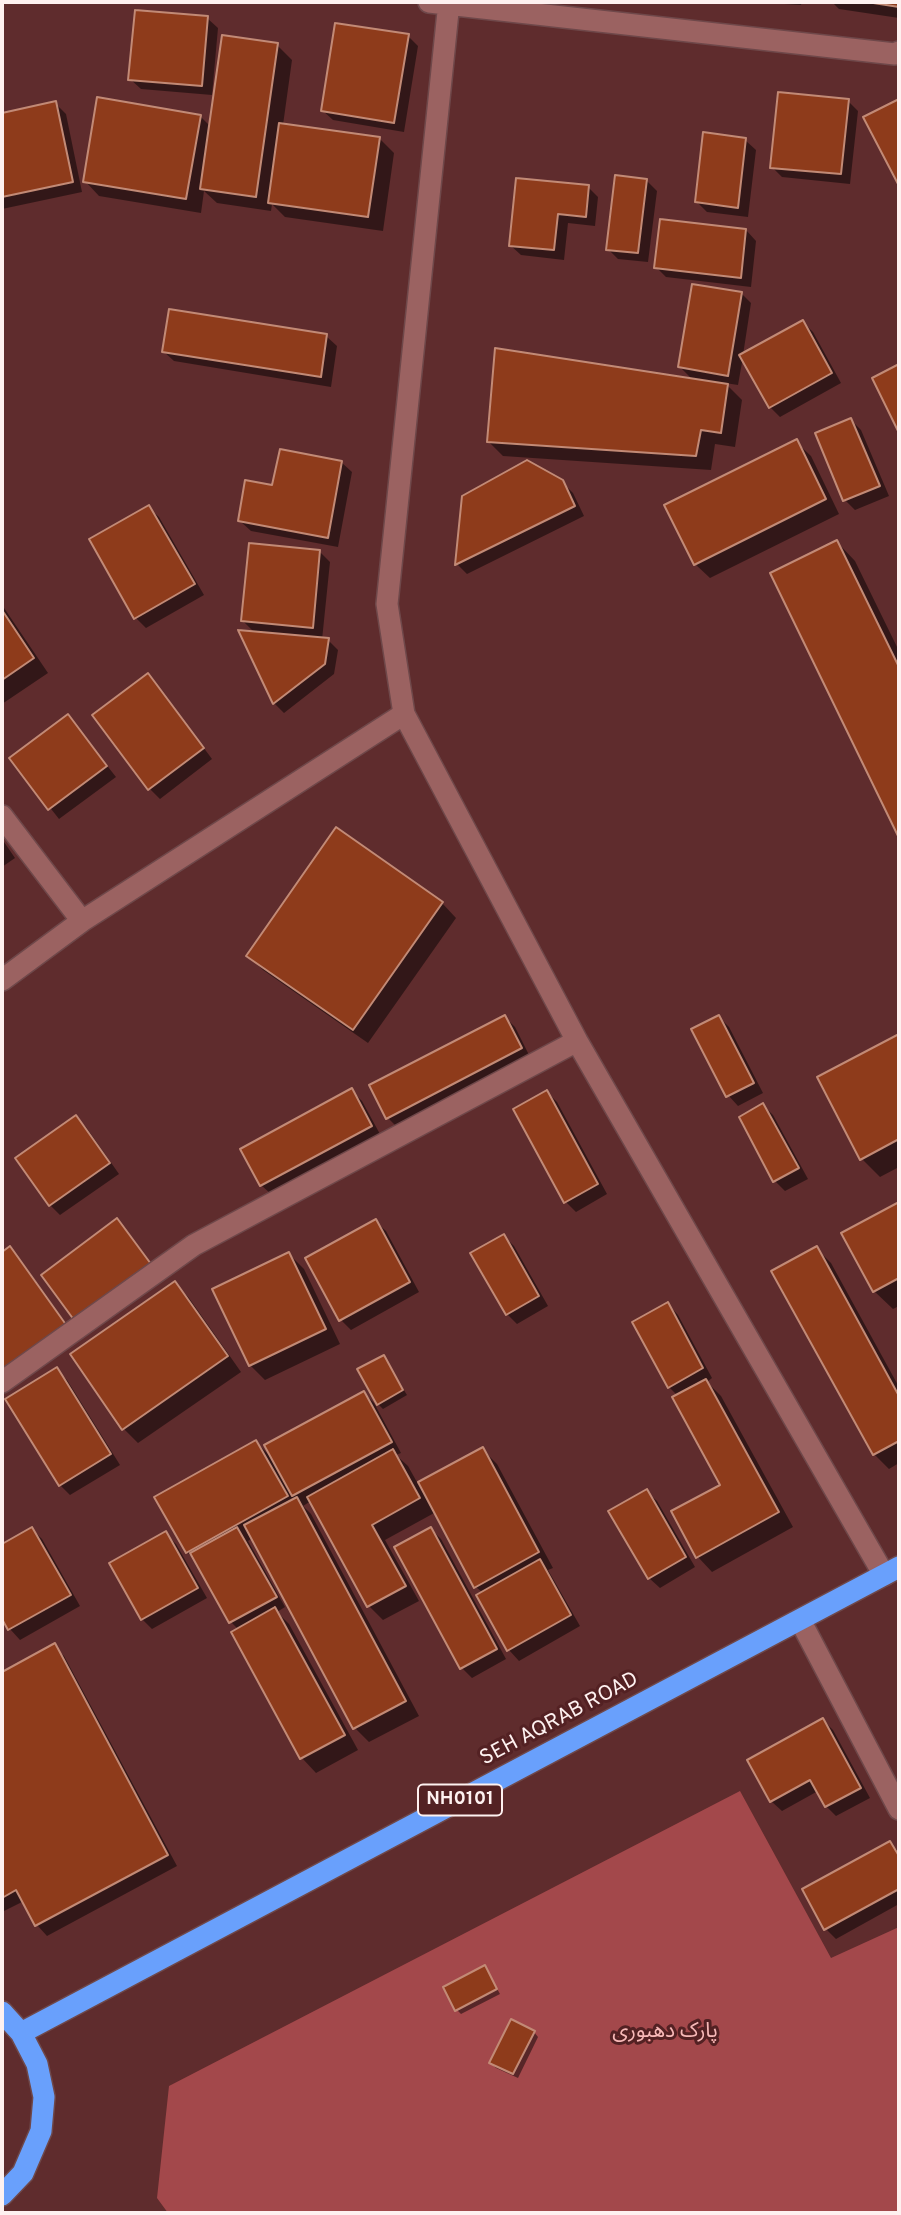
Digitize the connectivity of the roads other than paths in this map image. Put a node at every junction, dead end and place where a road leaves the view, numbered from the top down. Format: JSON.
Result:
{"nodes":[{"id":1,"x":442,"y":3,"type":"edge"},
{"id":2,"x":899,"y":52,"type":"edge"},
{"id":3,"x":404,"y":714,"type":"junction"},
{"id":4,"x":2,"y":816,"type":"edge"},
{"id":5,"x":82,"y":920,"type":"junction"},
{"id":6,"x":2,"y":980,"type":"edge"},
{"id":7,"x":578,"y":1041,"type":"junction"},
{"id":8,"x":2,"y":1382,"type":"edge"},
{"id":9,"x":892,"y":1571,"type":"edge"},
{"id":10,"x":800,"y":1620,"type":"junction"},
{"id":11,"x":899,"y":1808,"type":"edge"},
{"id":12,"x":2,"y":2012,"type":"edge"},
{"id":13,"x":21,"y":2033,"type":"junction"},
{"id":14,"x":2,"y":2195,"type":"edge"}],
"edges":[{"from":1,"to":2,"type":"street"},
{"from":1,"to":3,"type":"street"},
{"from":3,"to":5,"type":"street"},
{"from":3,"to":7,"type":"street"},
{"from":4,"to":5,"type":"street"},
{"from":5,"to":6,"type":"street"},
{"from":7,"to":8,"type":"street"},
{"from":7,"to":9,"type":"street"},
{"from":9,"to":10,"type":"highway","name":"SEH AQRAB ROAD","number":"NH0101"},
{"from":10,"to":11,"type":"street"},
{"from":10,"to":13,"type":"highway","name":"SEH AQRAB ROAD","number":"NH0101"},
{"from":12,"to":13,"type":"highway"},
{"from":13,"to":14,"type":"highway"}]}
